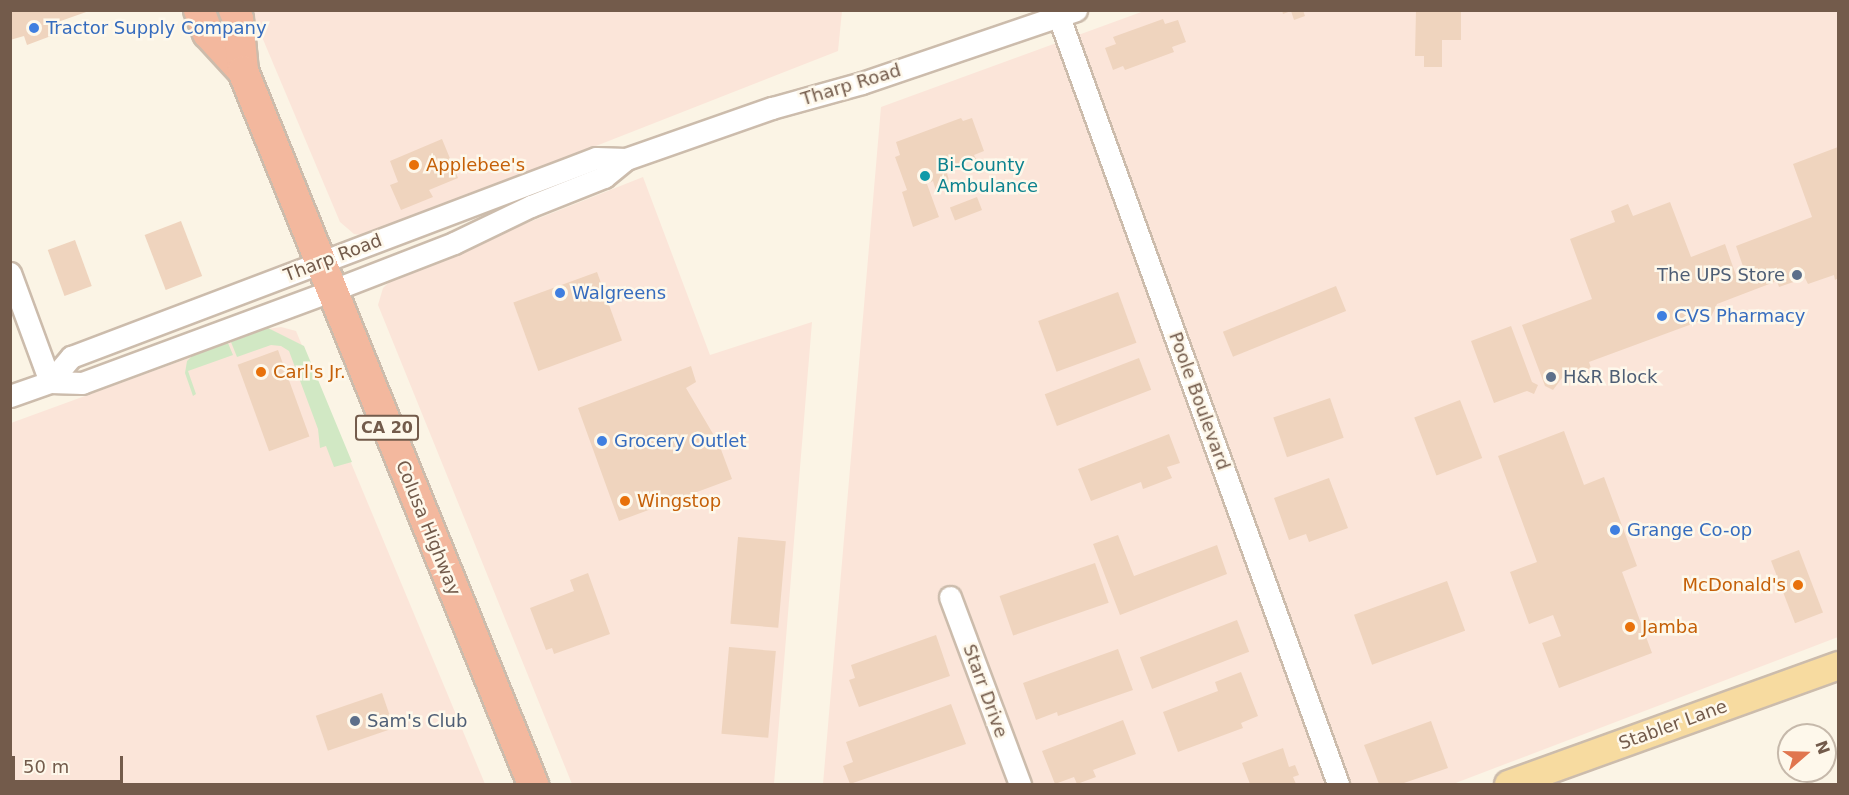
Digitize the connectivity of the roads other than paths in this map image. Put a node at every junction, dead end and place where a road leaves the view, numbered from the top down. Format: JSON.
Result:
{"nodes":[{"id":1,"x":199,"y":10,"type":"edge"},
{"id":2,"x":234,"y":10,"type":"edge"},
{"id":3,"x":1068,"y":14,"type":"edge"},
{"id":4,"x":243,"y":71,"type":"junction"},
{"id":5,"x":626,"y":159,"type":"junction"},
{"id":6,"x":321,"y":262,"type":"junction"},
{"id":7,"x":10,"y":273,"type":"edge"},
{"id":8,"x":333,"y":291,"type":"junction"},
{"id":9,"x":50,"y":382,"type":"junction"},
{"id":10,"x":10,"y":396,"type":"edge"},
{"id":11,"x":950,"y":597,"type":"dead end"},
{"id":12,"x":1839,"y":665,"type":"edge"},
{"id":13,"x":533,"y":784,"type":"edge"},
{"id":14,"x":1020,"y":784,"type":"edge"},
{"id":15,"x":1338,"y":784,"type":"edge"},
{"id":16,"x":1508,"y":784,"type":"edge"}],
"edges":[{"from":1,"to":4,"type":"highway","name":"Colusa Highway","number":"CA 20"},
{"from":2,"to":4,"type":"highway","name":"Colusa Highway","number":"CA 20"},
{"from":3,"to":5,"type":"street","name":"Tharp Road"},
{"from":3,"to":15,"type":"street","name":"Poole Boulevard"},
{"from":4,"to":6,"type":"highway","name":"Colusa Highway","number":"CA 20"},
{"from":5,"to":6,"type":"street","name":"Tharp Road"},
{"from":5,"to":8,"type":"street","name":"Tharp Road"},
{"from":6,"to":8,"type":"highway","name":"Colusa Highway","number":"CA 20"},
{"from":6,"to":9,"type":"street","name":"Tharp Road"},
{"from":7,"to":9,"type":"street"},
{"from":8,"to":9,"type":"street","name":"Tharp Road"},
{"from":8,"to":13,"type":"highway","name":"Colusa Highway","number":"CA 20"},
{"from":9,"to":10,"type":"street","name":"Tharp Road"},
{"from":11,"to":14,"type":"street","name":"Starr Drive"},
{"from":12,"to":16,"type":"main road","name":"Stabler Lane"}]}
